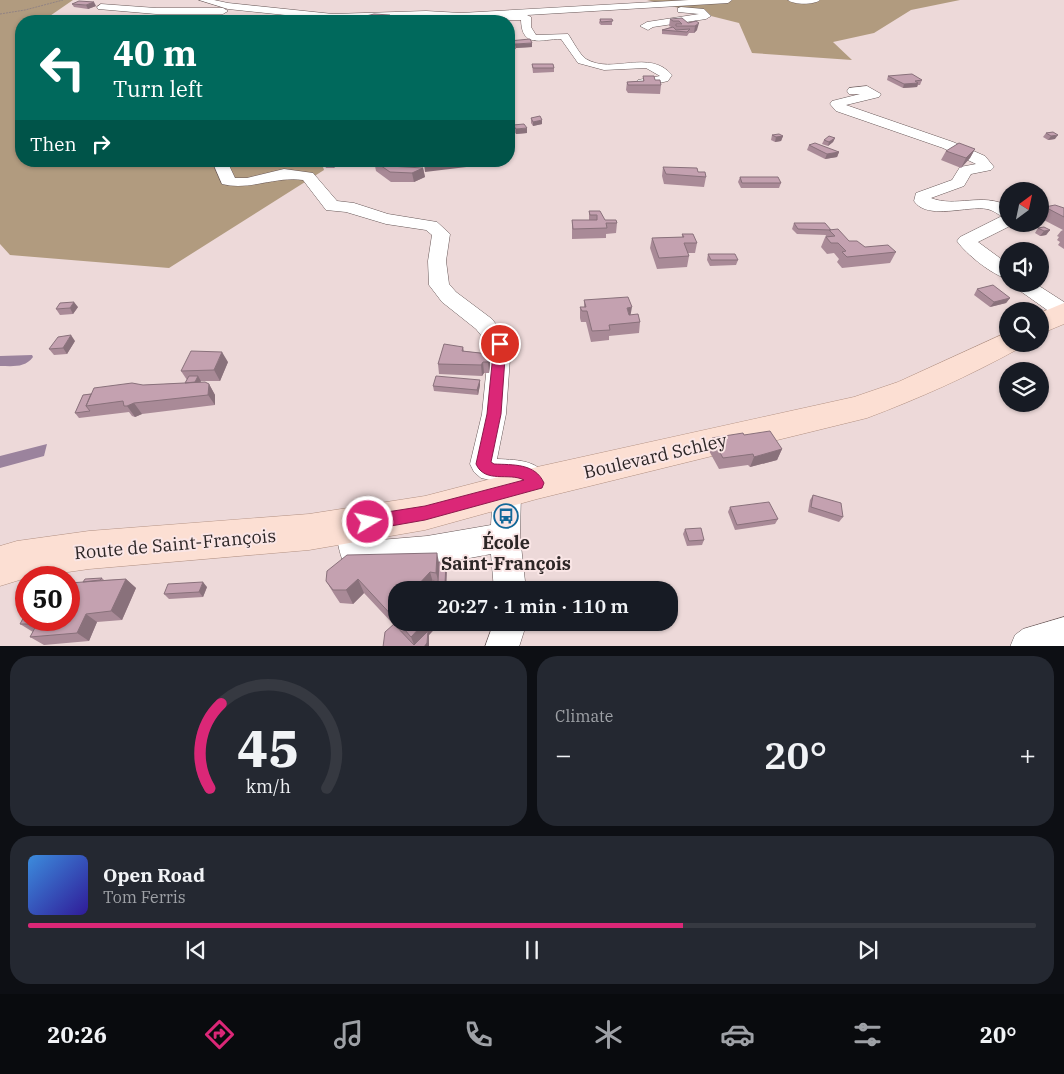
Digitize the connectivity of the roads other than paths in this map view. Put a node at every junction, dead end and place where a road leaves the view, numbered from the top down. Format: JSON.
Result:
{"nodes":[{"id":1,"x":203,"y":0,"type":"edge"},
{"id":2,"x":728,"y":0,"type":"edge"},
{"id":3,"x":792,"y":0,"type":"edge"},
{"id":4,"x":816,"y":0,"type":"edge"},
{"id":5,"x":626,"y":6,"type":"junction"},
{"id":6,"x":101,"y":7,"type":"dead end"},
{"id":7,"x":270,"y":10,"type":"junction"},
{"id":8,"x":332,"y":12,"type":"junction"},
{"id":9,"x":324,"y":15,"type":"edge"},
{"id":10,"x":444,"y":15,"type":"edge"},
{"id":11,"x":497,"y":15,"type":"edge"},
{"id":12,"x":515,"y":17,"type":"edge"},
{"id":13,"x":648,"y":27,"type":"dead end"},
{"id":14,"x":642,"y":83,"type":"edge"},
{"id":15,"x":853,"y":91,"type":"dead end"},
{"id":16,"x":222,"y":167,"type":"edge"},
{"id":17,"x":999,"y":207,"type":"edge"},
{"id":18,"x":999,"y":224,"type":"edge"},
{"id":19,"x":999,"y":267,"type":"edge"},
{"id":20,"x":1035,"y":292,"type":"edge"},
{"id":21,"x":1064,"y":312,"type":"edge"},
{"id":22,"x":1049,"y":320,"type":"edge"},
{"id":23,"x":999,"y":347,"type":"edge"},
{"id":24,"x":522,"y":488,"type":"junction"},
{"id":25,"x":350,"y":525,"type":"junction"},
{"id":26,"x":505,"y":537,"type":"junction"},
{"id":27,"x":0,"y":566,"type":"edge"},
{"id":28,"x":509,"y":581,"type":"edge"},
{"id":29,"x":508,"y":631,"type":"edge"},
{"id":30,"x":1064,"y":634,"type":"edge"},
{"id":31,"x":502,"y":646,"type":"edge"},
{"id":32,"x":1027,"y":646,"type":"edge"}],
"edges":[{"from":1,"to":7,"type":"street"},
{"from":2,"to":5,"type":"street"},
{"from":3,"to":4,"type":"street"},
{"from":5,"to":11,"type":"street"},
{"from":5,"to":13,"type":"street"},
{"from":6,"to":7,"type":"street"},
{"from":7,"to":8,"type":"street"},
{"from":8,"to":9,"type":"street"},
{"from":8,"to":10,"type":"street"},
{"from":12,"to":14,"type":"street"},
{"from":15,"to":17,"type":"street"},
{"from":16,"to":24,"type":"street"},
{"from":18,"to":19,"type":"street"},
{"from":20,"to":21,"type":"street"},
{"from":21,"to":22,"type":"main road"},
{"from":23,"to":24,"type":"main road","name":"Boulevard Schley"},
{"from":24,"to":25,"type":"main road","name":"Boulevard Schley"},
{"from":24,"to":26,"type":"street"},
{"from":25,"to":26,"type":"street"},
{"from":25,"to":27,"type":"main road","name":"Route de Saint-François"},
{"from":26,"to":28,"type":"street"},
{"from":29,"to":31,"type":"street"},
{"from":30,"to":32,"type":"street"}]}
